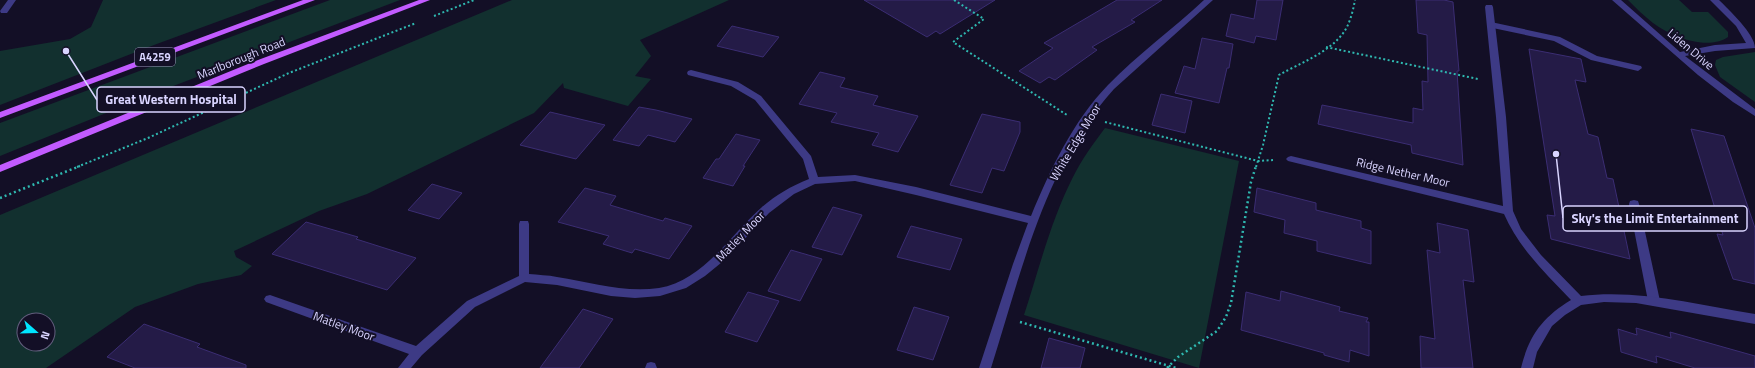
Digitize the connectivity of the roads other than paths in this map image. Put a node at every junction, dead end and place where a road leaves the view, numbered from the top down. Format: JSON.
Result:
{"nodes":[{"id":1,"x":12,"y":0,"type":"edge"},
{"id":2,"x":311,"y":0,"type":"edge"},
{"id":3,"x":426,"y":0,"type":"edge"},
{"id":4,"x":1209,"y":0,"type":"edge"},
{"id":5,"x":1616,"y":0,"type":"edge"},
{"id":6,"x":1714,"y":0,"type":"edge"},
{"id":7,"x":1489,"y":7,"type":"dead end"},
{"id":8,"x":4,"y":11,"type":"dead end"},
{"id":9,"x":1491,"y":25,"type":"junction"},
{"id":10,"x":1753,"y":45,"type":"edge"},
{"id":11,"x":1678,"y":55,"type":"junction"},
{"id":12,"x":1638,"y":68,"type":"dead end"},
{"id":13,"x":691,"y":73,"type":"dead end"},
{"id":14,"x":1755,"y":113,"type":"edge"},
{"id":15,"x":0,"y":115,"type":"edge"},
{"id":16,"x":1291,"y":159,"type":"road end"},
{"id":17,"x":0,"y":169,"type":"edge"},
{"id":18,"x":814,"y":180,"type":"junction"},
{"id":19,"x":1634,"y":204,"type":"dead end"},
{"id":20,"x":1508,"y":211,"type":"junction"},
{"id":21,"x":1033,"y":220,"type":"junction"},
{"id":22,"x":524,"y":224,"type":"dead end"},
{"id":23,"x":524,"y":278,"type":"junction"},
{"id":24,"x":270,"y":299,"type":"dead end"},
{"id":25,"x":1579,"y":301,"type":"junction"},
{"id":26,"x":1654,"y":301,"type":"junction"},
{"id":27,"x":1755,"y":319,"type":"edge"},
{"id":28,"x":418,"y":352,"type":"junction"},
{"id":29,"x":404,"y":368,"type":"edge"},
{"id":30,"x":985,"y":368,"type":"edge"},
{"id":31,"x":1527,"y":368,"type":"edge"}],
"edges":[{"from":1,"to":8,"type":"street"},
{"from":2,"to":15,"type":"main road","number":"A4259"},
{"from":3,"to":17,"type":"main road","name":"Marlborough Road"},
{"from":4,"to":21,"type":"street","name":"White Edge Moor"},
{"from":5,"to":11,"type":"street","name":"Liden Drive"},
{"from":6,"to":10,"type":"street"},
{"from":7,"to":9,"type":"street"},
{"from":9,"to":12,"type":"street"},
{"from":9,"to":20,"type":"street"},
{"from":10,"to":11,"type":"street"},
{"from":11,"to":14,"type":"street","name":"Liden Drive"},
{"from":13,"to":18,"type":"street"},
{"from":16,"to":20,"type":"street","name":"Ridge Nether Moor"},
{"from":18,"to":21,"type":"street","name":"Matley Moor"},
{"from":18,"to":23,"type":"street","name":"Matley Moor"},
{"from":19,"to":26,"type":"street"},
{"from":20,"to":25,"type":"street"},
{"from":21,"to":30,"type":"street","name":"White Edge Moor"},
{"from":22,"to":23,"type":"street"},
{"from":23,"to":28,"type":"street"},
{"from":24,"to":28,"type":"street","name":"Matley Moor"},
{"from":25,"to":26,"type":"street"},
{"from":25,"to":31,"type":"street"},
{"from":26,"to":27,"type":"street"},
{"from":28,"to":29,"type":"street"}]}
